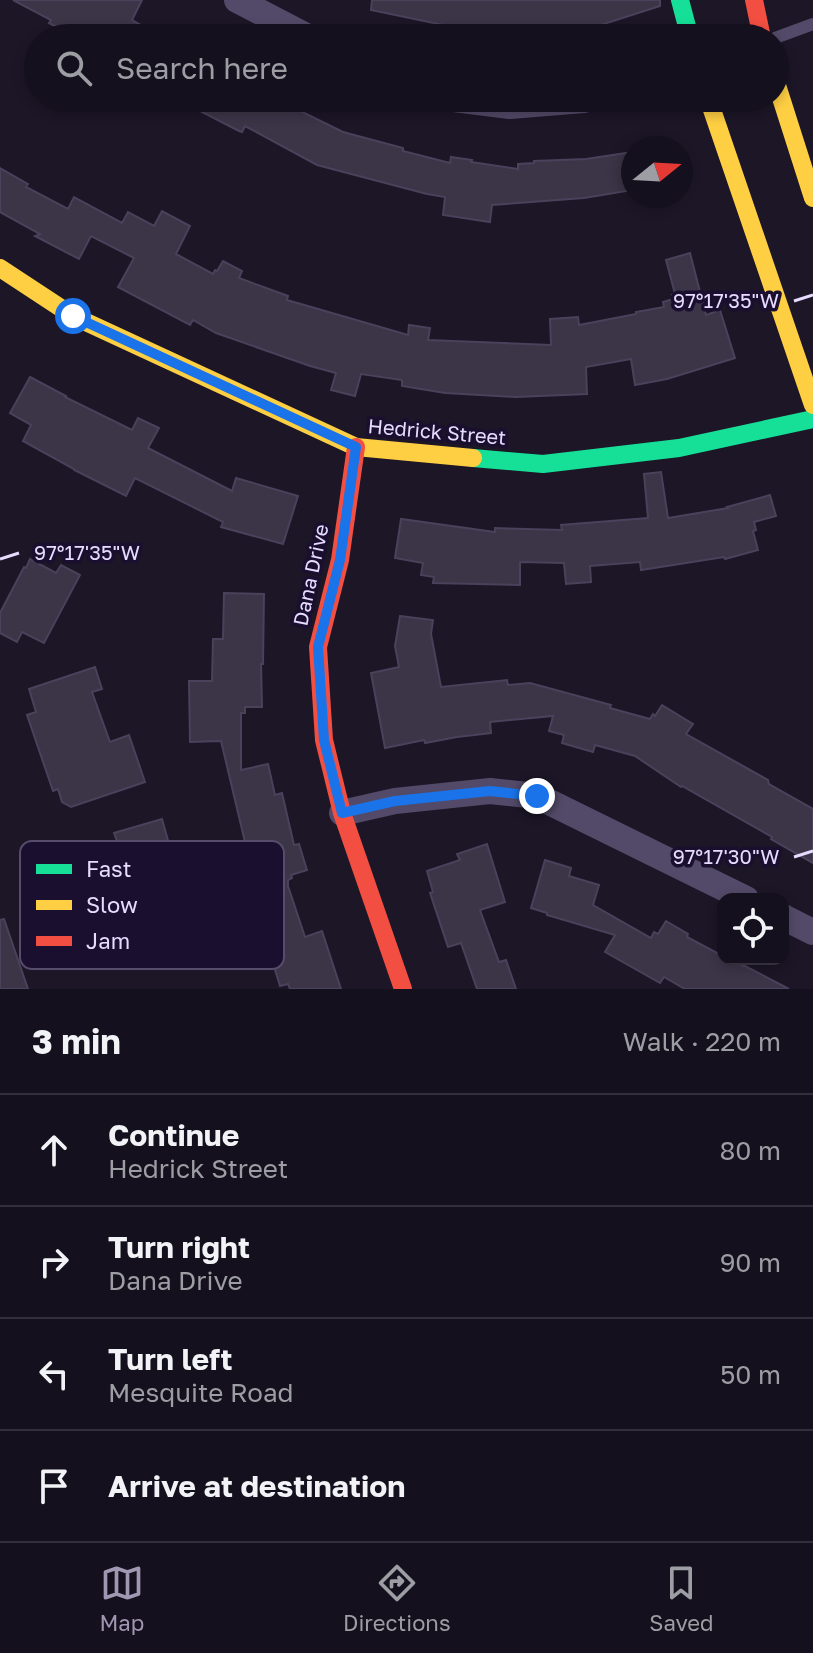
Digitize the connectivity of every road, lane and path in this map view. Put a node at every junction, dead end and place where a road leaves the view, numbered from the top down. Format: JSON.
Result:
{"nodes":[{"id":1,"x":237,"y":0,"type":"edge"},
{"id":2,"x":680,"y":0,"type":"edge"},
{"id":3,"x":754,"y":0,"type":"edge"},
{"id":4,"x":283,"y":24,"type":"edge"},
{"id":5,"x":686,"y":24,"type":"edge"},
{"id":6,"x":759,"y":24,"type":"edge"},
{"id":7,"x":813,"y":24,"type":"edge"},
{"id":8,"x":789,"y":33,"type":"edge"},
{"id":9,"x":713,"y":112,"type":"edge"},
{"id":10,"x":786,"y":112,"type":"edge"},
{"id":11,"x":813,"y":198,"type":"edge"},
{"id":12,"x":0,"y":268,"type":"edge"},
{"id":13,"x":813,"y":405,"type":"edge"},
{"id":14,"x":813,"y":419,"type":"edge"},
{"id":15,"x":356,"y":447,"type":"junction"},
{"id":16,"x":342,"y":813,"type":"junction"},
{"id":17,"x":734,"y":893,"type":"edge"},
{"id":18,"x":789,"y":920,"type":"edge"},
{"id":19,"x":813,"y":932,"type":"edge"},
{"id":20,"x":403,"y":989,"type":"edge"}],
"edges":[{"from":1,"to":4,"type":"street"},
{"from":2,"to":5,"type":"street"},
{"from":3,"to":6,"type":"street"},
{"from":7,"to":8,"type":"lane"},
{"from":9,"to":13,"type":"street"},
{"from":10,"to":11,"type":"street"},
{"from":12,"to":15,"type":"street","name":"Hedrick Street"},
{"from":14,"to":15,"type":"street","name":"Hedrick Street"},
{"from":15,"to":16,"type":"street","name":"Dana Drive"},
{"from":16,"to":17,"type":"street"},
{"from":16,"to":20,"type":"street","name":"Dana Drive"},
{"from":18,"to":19,"type":"street"}]}
